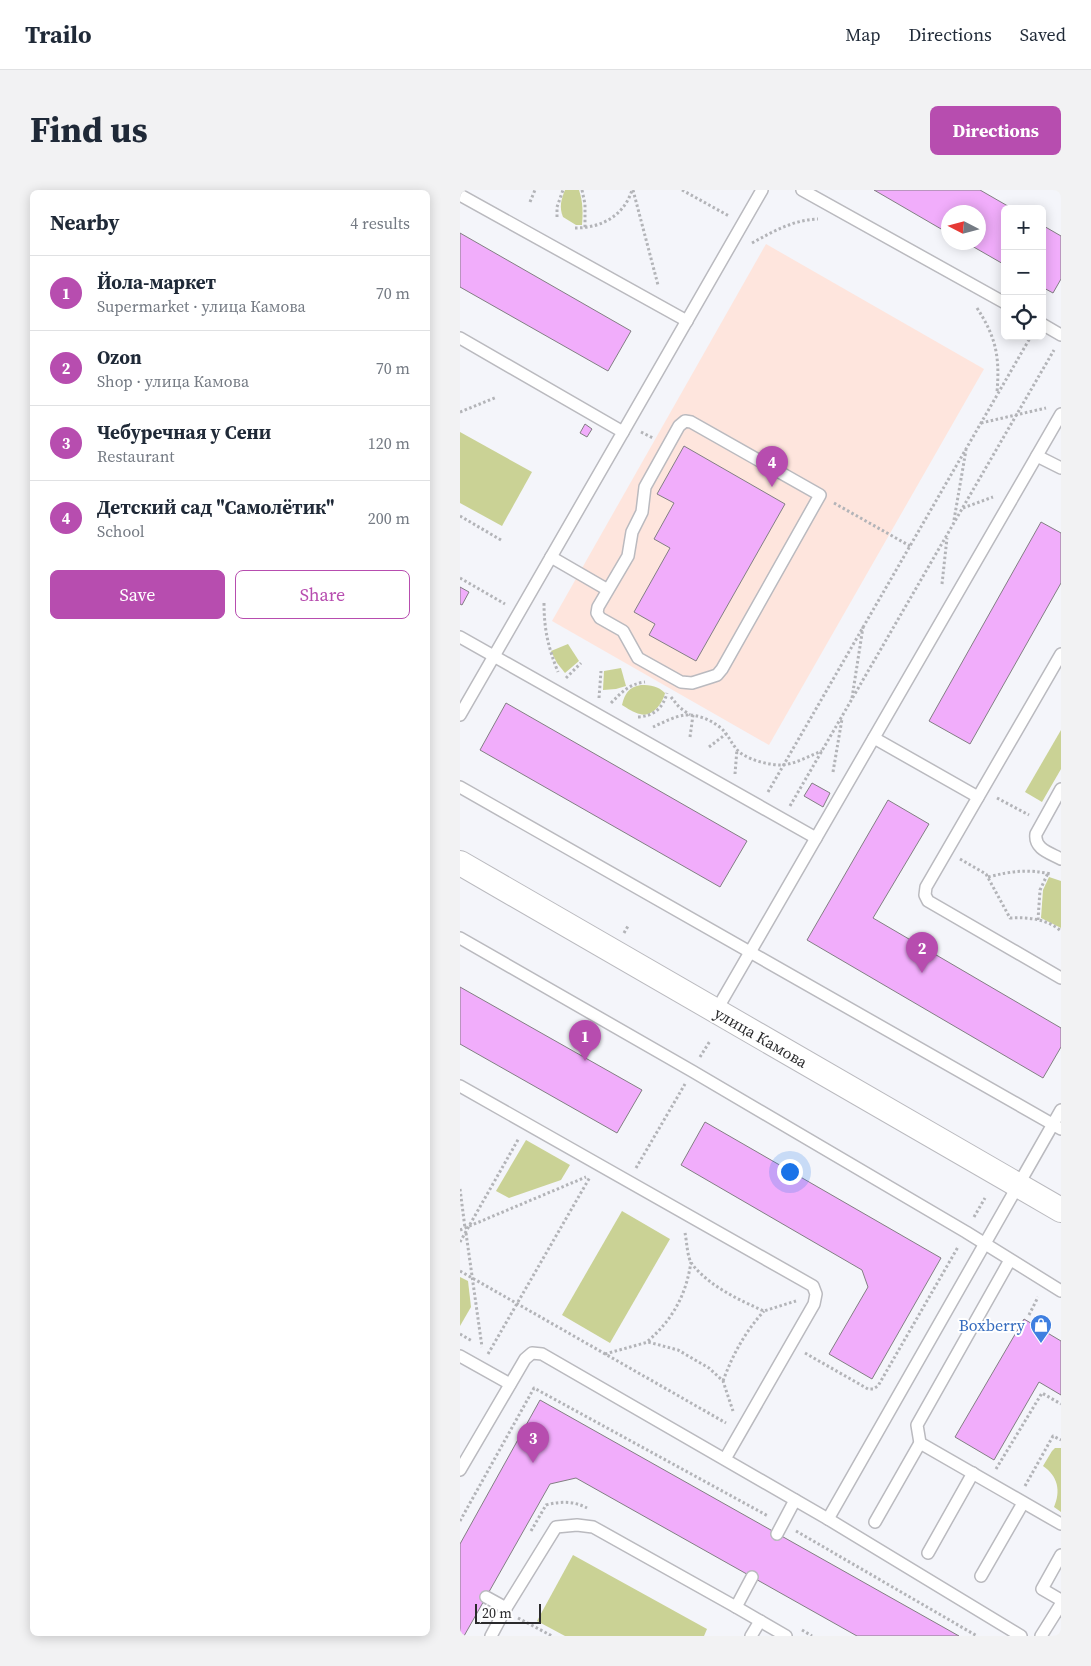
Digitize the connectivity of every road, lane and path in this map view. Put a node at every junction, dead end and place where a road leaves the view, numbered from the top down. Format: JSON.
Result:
{"nodes":[{"id":1,"x":535,"y":190,"type":"edge"},
{"id":2,"x":563,"y":190,"type":"edge"},
{"id":3,"x":582,"y":190,"type":"edge"},
{"id":4,"x":633,"y":190,"type":"edge"},
{"id":5,"x":682,"y":190,"type":"edge"},
{"id":6,"x":762,"y":190,"type":"edge"},
{"id":7,"x":802,"y":190,"type":"edge"},
{"id":8,"x":460,"y":195,"type":"edge"},
{"id":9,"x":530,"y":202,"type":"dead end"},
{"id":10,"x":557,"y":217,"type":"dead end"},
{"id":11,"x":825,"y":219,"type":"dead end"},
{"id":12,"x":743,"y":224,"type":"junction"},
{"id":13,"x":575,"y":228,"type":"dead end"},
{"id":14,"x":585,"y":228,"type":"junction"},
{"id":15,"x":749,"y":245,"type":"dead end"},
{"id":16,"x":1001,"y":301,"type":"edge"},
{"id":17,"x":977,"y":307,"type":"dead end"},
{"id":18,"x":663,"y":308,"type":"junction"},
{"id":19,"x":687,"y":321,"type":"junction"},
{"id":20,"x":1046,"y":328,"type":"edge"},
{"id":21,"x":460,"y":338,"type":"edge"},
{"id":22,"x":1029,"y":340,"type":"edge"},
{"id":23,"x":1059,"y":340,"type":"edge"},
{"id":24,"x":997,"y":395,"type":"junction"},
{"id":25,"x":497,"y":397,"type":"dead end"},
{"id":26,"x":1052,"y":406,"type":"dead end"},
{"id":27,"x":460,"y":412,"type":"edge"},
{"id":28,"x":1017,"y":414,"type":"junction"},
{"id":29,"x":1061,"y":414,"type":"edge"},
{"id":30,"x":981,"y":423,"type":"junction"},
{"id":31,"x":623,"y":432,"type":"junction"},
{"id":32,"x":966,"y":448,"type":"junction"},
{"id":33,"x":1037,"y":456,"type":"junction"},
{"id":34,"x":1061,"y":468,"type":"edge"},
{"id":35,"x":1018,"y":488,"type":"junction"},
{"id":36,"x":820,"y":495,"type":"junction"},
{"id":37,"x":963,"y":508,"type":"junction"},
{"id":38,"x":460,"y":516,"type":"edge"},
{"id":39,"x":954,"y":523,"type":"junction"},
{"id":40,"x":947,"y":535,"type":"junction"},
{"id":41,"x":501,"y":540,"type":"dead end"},
{"id":42,"x":910,"y":546,"type":"junction"},
{"id":43,"x":551,"y":557,"type":"junction"},
{"id":44,"x":460,"y":578,"type":"edge"},
{"id":45,"x":608,"y":590,"type":"junction"},
{"id":46,"x":942,"y":590,"type":"dead end"},
{"id":47,"x":544,"y":600,"type":"dead end"},
{"id":48,"x":519,"y":612,"type":"junction"},
{"id":49,"x":864,"y":626,"type":"junction"},
{"id":50,"x":460,"y":637,"type":"edge"},
{"id":51,"x":1061,"y":654,"type":"edge"},
{"id":52,"x":494,"y":656,"type":"junction"},
{"id":53,"x":581,"y":663,"type":"dead end"},
{"id":54,"x":601,"y":671,"type":"dead end"},
{"id":55,"x":559,"y":675,"type":"dead end"},
{"id":56,"x":565,"y":679,"type":"dead end"},
{"id":57,"x":649,"y":682,"type":"dead end"},
{"id":58,"x":663,"y":689,"type":"dead end"},
{"id":59,"x":668,"y":693,"type":"junction"},
{"id":60,"x":599,"y":698,"type":"dead end"},
{"id":61,"x":851,"y":701,"type":"junction"},
{"id":62,"x":610,"y":705,"type":"dead end"},
{"id":63,"x":460,"y":715,"type":"edge"},
{"id":64,"x":692,"y":715,"type":"junction"},
{"id":65,"x":842,"y":716,"type":"junction"},
{"id":66,"x":633,"y":718,"type":"dead end"},
{"id":67,"x":650,"y":728,"type":"dead end"},
{"id":68,"x":726,"y":734,"type":"junction"},
{"id":69,"x":690,"y":737,"type":"dead end"},
{"id":70,"x":874,"y":738,"type":"junction"},
{"id":71,"x":709,"y":747,"type":"dead end"},
{"id":72,"x":737,"y":748,"type":"junction"},
{"id":73,"x":822,"y":751,"type":"junction"},
{"id":74,"x":783,"y":765,"type":"junction"},
{"id":75,"x":735,"y":777,"type":"dead end"},
{"id":76,"x":460,"y":787,"type":"edge"},
{"id":77,"x":1061,"y":789,"type":"edge"},
{"id":78,"x":980,"y":793,"type":"junction"},
{"id":79,"x":841,"y":794,"type":"junction"},
{"id":80,"x":766,"y":795,"type":"dead end"},
{"id":81,"x":789,"y":808,"type":"dead end"},
{"id":82,"x":1042,"y":822,"type":"junction"},
{"id":83,"x":816,"y":838,"type":"junction"},
{"id":84,"x":947,"y":851,"type":"junction"},
{"id":85,"x":1061,"y":859,"type":"edge"},
{"id":86,"x":460,"y":863,"type":"edge"},
{"id":87,"x":1048,"y":873,"type":"junction"},
{"id":88,"x":1058,"y":876,"type":"dead end"},
{"id":89,"x":988,"y":877,"type":"junction"},
{"id":90,"x":1038,"y":920,"type":"junction"},
{"id":91,"x":1061,"y":931,"type":"edge"},
{"id":92,"x":460,"y":938,"type":"edge"},
{"id":93,"x":750,"y":952,"type":"junction"},
{"id":94,"x":1061,"y":978,"type":"edge"},
{"id":95,"x":716,"y":1011,"type":"junction"},
{"id":96,"x":710,"y":1041,"type":"dead end"},
{"id":97,"x":692,"y":1071,"type":"junction"},
{"id":98,"x":460,"y":1086,"type":"edge"},
{"id":99,"x":1061,"y":1110,"type":"edge"},
{"id":100,"x":528,"y":1124,"type":"junction"},
{"id":101,"x":1057,"y":1127,"type":"edge"},
{"id":102,"x":597,"y":1164,"type":"junction"},
{"id":103,"x":591,"y":1176,"type":"junction"},
{"id":104,"x":628,"y":1182,"type":"junction"},
{"id":105,"x":1018,"y":1185,"type":"junction"},
{"id":106,"x":460,"y":1189,"type":"edge"},
{"id":107,"x":985,"y":1198,"type":"dead end"},
{"id":108,"x":461,"y":1206,"type":"edge"},
{"id":109,"x":1061,"y":1210,"type":"edge"},
{"id":110,"x":680,"y":1211,"type":"junction"},
{"id":111,"x":467,"y":1229,"type":"junction"},
{"id":112,"x":460,"y":1230,"type":"edge"},
{"id":113,"x":966,"y":1232,"type":"junction"},
{"id":114,"x":460,"y":1242,"type":"edge"},
{"id":115,"x":985,"y":1245,"type":"junction"},
{"id":116,"x":1010,"y":1260,"type":"junction"},
{"id":117,"x":691,"y":1262,"type":"junction"},
{"id":118,"x":460,"y":1271,"type":"edge"},
{"id":119,"x":472,"y":1278,"type":"junction"},
{"id":120,"x":1061,"y":1291,"type":"edge"},
{"id":121,"x":816,"y":1294,"type":"junction"},
{"id":122,"x":1040,"y":1294,"type":"dead end"},
{"id":123,"x":517,"y":1304,"type":"junction"},
{"id":124,"x":764,"y":1311,"type":"junction"},
{"id":125,"x":1028,"y":1314,"type":"dead end"},
{"id":126,"x":648,"y":1342,"type":"junction"},
{"id":127,"x":790,"y":1344,"type":"junction"},
{"id":128,"x":482,"y":1347,"type":"dead end"},
{"id":129,"x":605,"y":1354,"type":"junction"},
{"id":130,"x":460,"y":1356,"type":"edge"},
{"id":131,"x":481,"y":1368,"type":"junction"},
{"id":132,"x":723,"y":1381,"type":"junction"},
{"id":133,"x":510,"y":1384,"type":"junction"},
{"id":134,"x":1061,"y":1404,"type":"edge"},
{"id":135,"x":740,"y":1432,"type":"junction"},
{"id":136,"x":1061,"y":1440,"type":"edge"},
{"id":137,"x":920,"y":1443,"type":"junction"},
{"id":138,"x":724,"y":1459,"type":"junction"},
{"id":139,"x":988,"y":1465,"type":"dead end"},
{"id":140,"x":460,"y":1470,"type":"edge"},
{"id":141,"x":995,"y":1470,"type":"junction"},
{"id":142,"x":973,"y":1474,"type":"junction"},
{"id":143,"x":1003,"y":1474,"type":"dead end"},
{"id":144,"x":1017,"y":1482,"type":"dead end"},
{"id":145,"x":795,"y":1500,"type":"junction"},
{"id":146,"x":1023,"y":1503,"type":"junction"},
{"id":147,"x":828,"y":1519,"type":"junction"},
{"id":148,"x":460,"y":1521,"type":"edge"},
{"id":149,"x":875,"y":1522,"type":"dead end"},
{"id":150,"x":1061,"y":1524,"type":"edge"},
{"id":151,"x":780,"y":1528,"type":"junction"},
{"id":152,"x":928,"y":1553,"type":"dead end"},
{"id":153,"x":1061,"y":1555,"type":"edge"},
{"id":154,"x":981,"y":1576,"type":"dead end"},
{"id":155,"x":752,"y":1577,"type":"dead end"},
{"id":156,"x":486,"y":1597,"type":"dead end"},
{"id":157,"x":1061,"y":1600,"type":"edge"},
{"id":158,"x":1061,"y":1604,"type":"edge"},
{"id":159,"x":736,"y":1607,"type":"junction"},
{"id":160,"x":506,"y":1608,"type":"junction"},
{"id":161,"x":760,"y":1621,"type":"junction"},
{"id":162,"x":491,"y":1636,"type":"edge"},
{"id":163,"x":552,"y":1636,"type":"edge"},
{"id":164,"x":752,"y":1636,"type":"edge"},
{"id":165,"x":786,"y":1636,"type":"edge"},
{"id":166,"x":977,"y":1636,"type":"edge"},
{"id":167,"x":1021,"y":1636,"type":"edge"},
{"id":168,"x":1041,"y":1636,"type":"edge"}],
"edges":[{"from":1,"to":9,"type":"path"},
{"from":2,"to":10,"type":"path"},
{"from":3,"to":14,"type":"path"},
{"from":4,"to":14,"type":"path"},
{"from":4,"to":18,"type":"path"},
{"from":5,"to":12,"type":"path"},
{"from":6,"to":12,"type":"lane"},
{"from":7,"to":16,"type":"lane"},
{"from":8,"to":18,"type":"lane"},
{"from":11,"to":15,"type":"path"},
{"from":12,"to":19,"type":"lane"},
{"from":13,"to":14,"type":"path"},
{"from":17,"to":24,"type":"path"},
{"from":18,"to":19,"type":"lane"},
{"from":19,"to":31,"type":"lane"},
{"from":20,"to":23,"type":"lane"},
{"from":21,"to":31,"type":"lane"},
{"from":22,"to":24,"type":"path"},
{"from":23,"to":28,"type":"path"},
{"from":24,"to":30,"type":"path"},
{"from":25,"to":27,"type":"path"},
{"from":26,"to":28,"type":"path"},
{"from":28,"to":30,"type":"path"},
{"from":28,"to":37,"type":"path"},
{"from":29,"to":33,"type":"lane"},
{"from":30,"to":32,"type":"path"},
{"from":31,"to":43,"type":"lane"},
{"from":32,"to":39,"type":"path"},
{"from":32,"to":42,"type":"path"},
{"from":33,"to":34,"type":"lane"},
{"from":33,"to":35,"type":"lane"},
{"from":35,"to":37,"type":"path"},
{"from":35,"to":70,"type":"lane"},
{"from":36,"to":42,"type":"path"},
{"from":36,"to":45,"type":"lane"},
{"from":36,"to":45,"type":"lane"},
{"from":37,"to":39,"type":"path"},
{"from":38,"to":41,"type":"path"},
{"from":39,"to":40,"type":"path"},
{"from":40,"to":46,"type":"path"},
{"from":40,"to":61,"type":"path"},
{"from":42,"to":49,"type":"path"},
{"from":43,"to":45,"type":"lane"},
{"from":43,"to":48,"type":"lane"},
{"from":44,"to":48,"type":"path"},
{"from":47,"to":55,"type":"path"},
{"from":48,"to":52,"type":"lane"},
{"from":49,"to":61,"type":"path"},
{"from":49,"to":74,"type":"path"},
{"from":50,"to":52,"type":"lane"},
{"from":51,"to":78,"type":"lane"},
{"from":52,"to":63,"type":"lane"},
{"from":52,"to":83,"type":"lane"},
{"from":53,"to":56,"type":"path"},
{"from":54,"to":60,"type":"path"},
{"from":57,"to":62,"type":"path"},
{"from":58,"to":59,"type":"path"},
{"from":59,"to":64,"type":"path"},
{"from":59,"to":66,"type":"path"},
{"from":61,"to":65,"type":"path"},
{"from":64,"to":67,"type":"path"},
{"from":64,"to":68,"type":"path"},
{"from":64,"to":69,"type":"path"},
{"from":65,"to":73,"type":"path"},
{"from":65,"to":79,"type":"path"},
{"from":68,"to":71,"type":"path"},
{"from":68,"to":72,"type":"path"},
{"from":70,"to":78,"type":"lane"},
{"from":70,"to":79,"type":"lane"},
{"from":72,"to":74,"type":"path"},
{"from":72,"to":75,"type":"path"},
{"from":73,"to":74,"type":"path"},
{"from":73,"to":81,"type":"path"},
{"from":74,"to":80,"type":"path"},
{"from":76,"to":93,"type":"lane"},
{"from":77,"to":82,"type":"lane"},
{"from":78,"to":82,"type":"path"},
{"from":78,"to":84,"type":"lane"},
{"from":79,"to":83,"type":"lane"},
{"from":82,"to":85,"type":"lane"},
{"from":83,"to":93,"type":"lane"},
{"from":84,"to":89,"type":"path"},
{"from":84,"to":94,"type":"lane"},
{"from":86,"to":95,"type":"street","name":"улица Камова"},
{"from":87,"to":88,"type":"path"},
{"from":87,"to":89,"type":"path"},
{"from":87,"to":90,"type":"path"},
{"from":89,"to":90,"type":"path"},
{"from":90,"to":91,"type":"path"},
{"from":92,"to":97,"type":"lane"},
{"from":93,"to":95,"type":"lane"},
{"from":93,"to":101,"type":"lane"},
{"from":95,"to":105,"type":"street","name":"улица Камова"},
{"from":96,"to":97,"type":"path"},
{"from":97,"to":104,"type":"path"},
{"from":97,"to":113,"type":"lane"},
{"from":98,"to":100,"type":"lane"},
{"from":99,"to":101,"type":"lane"},
{"from":100,"to":102,"type":"lane"},
{"from":100,"to":111,"type":"path"},
{"from":101,"to":105,"type":"lane"},
{"from":102,"to":103,"type":"path"},
{"from":102,"to":104,"type":"lane"},
{"from":103,"to":111,"type":"path"},
{"from":103,"to":123,"type":"path"},
{"from":104,"to":110,"type":"lane"},
{"from":105,"to":109,"type":"street","name":"улица Камова"},
{"from":105,"to":115,"type":"lane"},
{"from":106,"to":108,"type":"path"},
{"from":107,"to":113,"type":"path"},
{"from":108,"to":111,"type":"path"},
{"from":110,"to":117,"type":"path"},
{"from":110,"to":121,"type":"lane"},
{"from":111,"to":112,"type":"path"},
{"from":111,"to":114,"type":"path"},
{"from":111,"to":119,"type":"path"},
{"from":113,"to":115,"type":"lane"},
{"from":113,"to":127,"type":"path"},
{"from":115,"to":116,"type":"lane"},
{"from":115,"to":147,"type":"lane"},
{"from":116,"to":120,"type":"lane"},
{"from":116,"to":137,"type":"lane"},
{"from":117,"to":124,"type":"path"},
{"from":117,"to":126,"type":"path"},
{"from":118,"to":119,"type":"path"},
{"from":119,"to":123,"type":"path"},
{"from":119,"to":128,"type":"path"},
{"from":121,"to":124,"type":"path"},
{"from":121,"to":127,"type":"lane"},
{"from":122,"to":125,"type":"path"},
{"from":123,"to":129,"type":"path"},
{"from":123,"to":131,"type":"path"},
{"from":124,"to":132,"type":"path"},
{"from":126,"to":129,"type":"path"},
{"from":126,"to":132,"type":"path"},
{"from":127,"to":135,"type":"lane"},
{"from":129,"to":135,"type":"path"},
{"from":130,"to":131,"type":"lane"},
{"from":131,"to":133,"type":"lane"},
{"from":132,"to":135,"type":"path"},
{"from":133,"to":138,"type":"lane"},
{"from":133,"to":140,"type":"lane"},
{"from":134,"to":141,"type":"path"},
{"from":135,"to":138,"type":"lane"},
{"from":136,"to":144,"type":"path"},
{"from":137,"to":142,"type":"lane"},
{"from":137,"to":149,"type":"lane"},
{"from":138,"to":145,"type":"lane"},
{"from":139,"to":141,"type":"path"},
{"from":141,"to":143,"type":"path"},
{"from":142,"to":146,"type":"lane"},
{"from":142,"to":152,"type":"lane"},
{"from":145,"to":147,"type":"lane"},
{"from":145,"to":151,"type":"lane"},
{"from":146,"to":150,"type":"lane"},
{"from":146,"to":154,"type":"lane"},
{"from":147,"to":167,"type":"lane"},
{"from":148,"to":151,"type":"path"},
{"from":151,"to":166,"type":"path"},
{"from":153,"to":157,"type":"lane"},
{"from":155,"to":159,"type":"lane"},
{"from":156,"to":160,"type":"lane"},
{"from":158,"to":168,"type":"lane"},
{"from":159,"to":160,"type":"lane"},
{"from":159,"to":161,"type":"lane"},
{"from":160,"to":162,"type":"lane"},
{"from":160,"to":163,"type":"path"},
{"from":161,"to":164,"type":"lane"},
{"from":161,"to":165,"type":"lane"}]}
